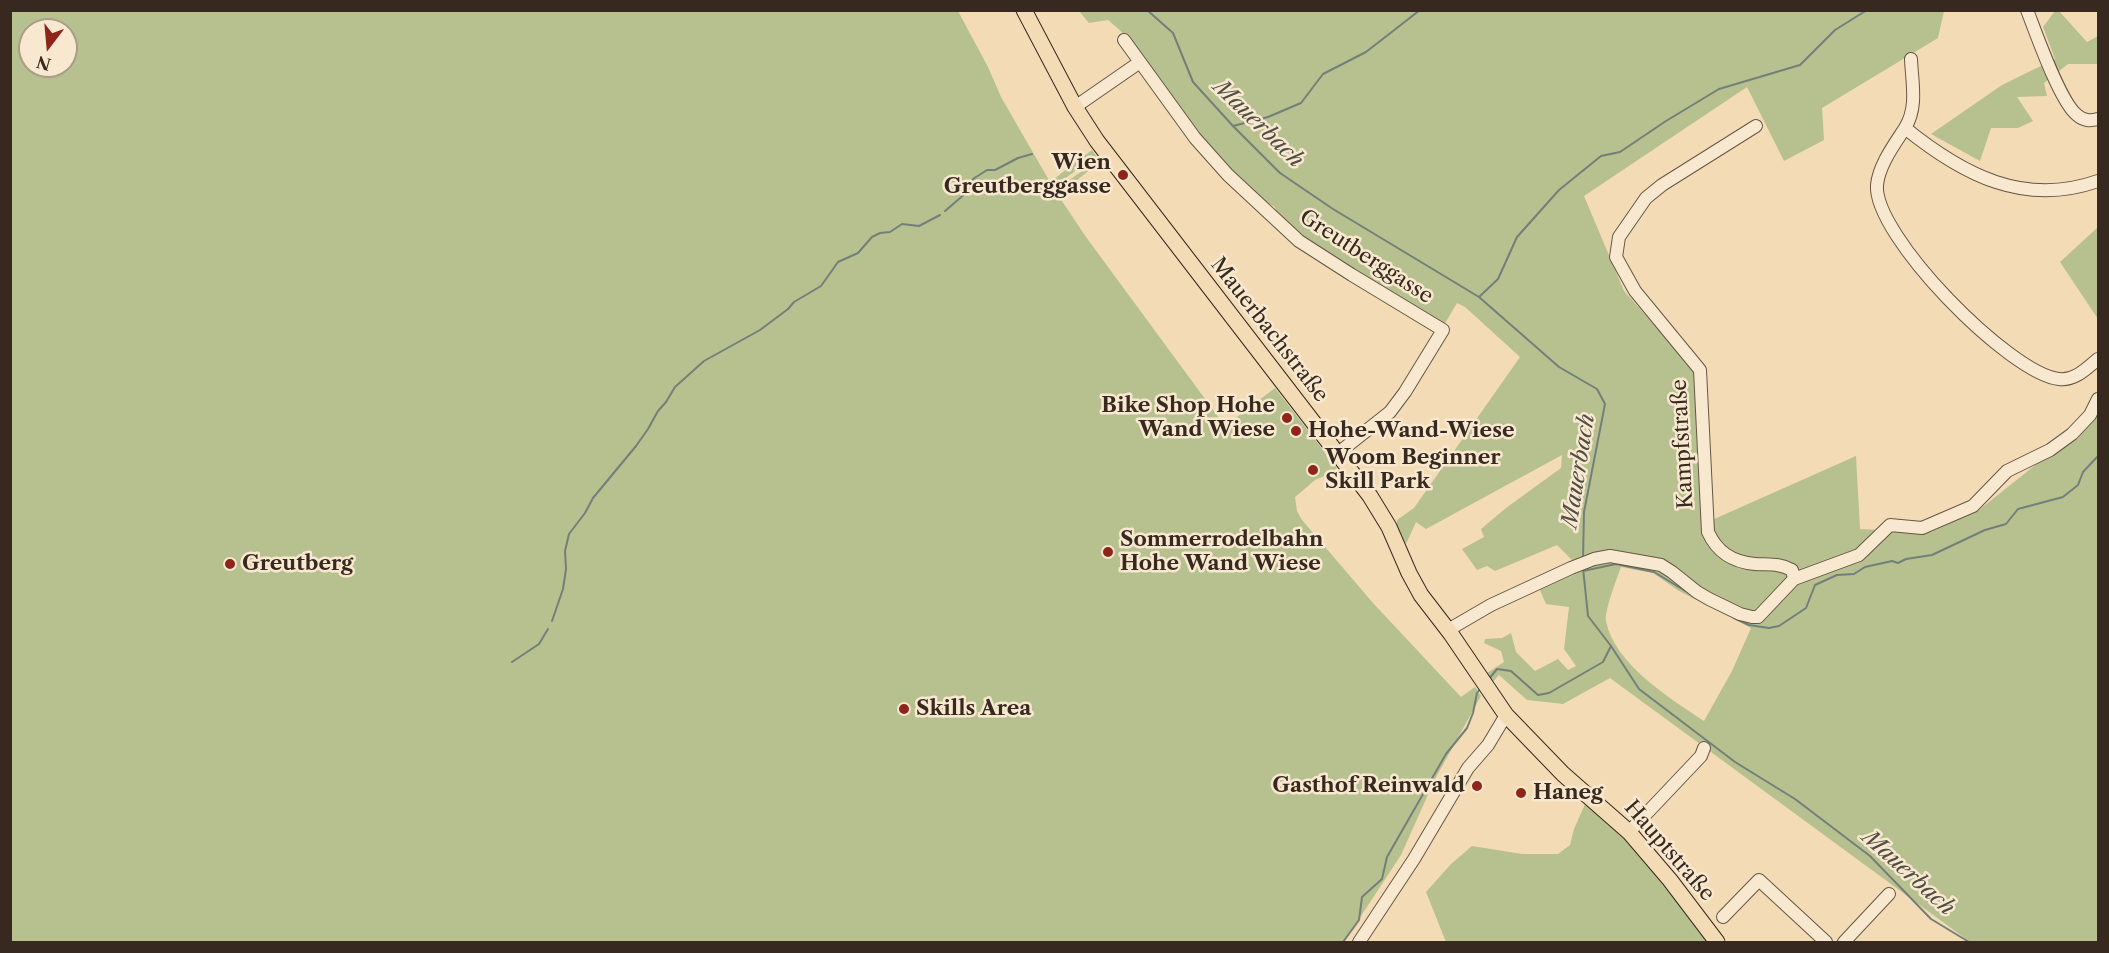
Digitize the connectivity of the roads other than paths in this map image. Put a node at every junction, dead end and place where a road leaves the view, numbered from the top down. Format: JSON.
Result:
{"nodes":[{"id":1,"x":1023,"y":10,"type":"edge"},
{"id":2,"x":2026,"y":10,"type":"edge"},
{"id":3,"x":1124,"y":40,"type":"dead end"},
{"id":4,"x":1911,"y":59,"type":"dead end"},
{"id":5,"x":1140,"y":62,"type":"junction"},
{"id":6,"x":1075,"y":107,"type":"junction"},
{"id":7,"x":2098,"y":119,"type":"edge"},
{"id":8,"x":1756,"y":126,"type":"dead end"},
{"id":9,"x":1905,"y":128,"type":"junction"},
{"id":10,"x":2098,"y":181,"type":"edge"},
{"id":11,"x":2098,"y":359,"type":"edge"},
{"id":12,"x":2098,"y":399,"type":"edge"},
{"id":13,"x":1337,"y":454,"type":"junction"},
{"id":14,"x":1794,"y":579,"type":"junction"},
{"id":15,"x":1448,"y":630,"type":"junction"},
{"id":16,"x":1506,"y":715,"type":"junction"},
{"id":17,"x":1704,"y":748,"type":"dead end"},
{"id":18,"x":1629,"y":832,"type":"junction"},
{"id":19,"x":1889,"y":894,"type":"dead end"},
{"id":20,"x":1723,"y":917,"type":"dead end"},
{"id":21,"x":1359,"y":942,"type":"edge"},
{"id":22,"x":1717,"y":942,"type":"edge"},
{"id":23,"x":1826,"y":942,"type":"edge"},
{"id":24,"x":1844,"y":942,"type":"edge"}],
"edges":[{"from":1,"to":6,"type":"main road","name":"Mauerbachstraße"},
{"from":2,"to":7,"type":"street"},
{"from":3,"to":5,"type":"street","name":"Greutberggasse"},
{"from":4,"to":9,"type":"street"},
{"from":5,"to":6,"type":"street"},
{"from":5,"to":13,"type":"street","name":"Greutberggasse"},
{"from":6,"to":13,"type":"main road","name":"Mauerbachstraße"},
{"from":8,"to":14,"type":"street","name":"Kampfstraße"},
{"from":9,"to":10,"type":"street"},
{"from":9,"to":11,"type":"street"},
{"from":12,"to":14,"type":"street"},
{"from":13,"to":15,"type":"main road","name":"Mauerbachstraße"},
{"from":14,"to":15,"type":"street"},
{"from":15,"to":16,"type":"main road","name":"Mauerbachstraße"},
{"from":16,"to":18,"type":"main road","name":"Hauptstraße"},
{"from":16,"to":21,"type":"street"},
{"from":17,"to":18,"type":"street"},
{"from":18,"to":22,"type":"main road","name":"Hauptstraße"},
{"from":19,"to":24,"type":"street"},
{"from":20,"to":23,"type":"street"}]}
